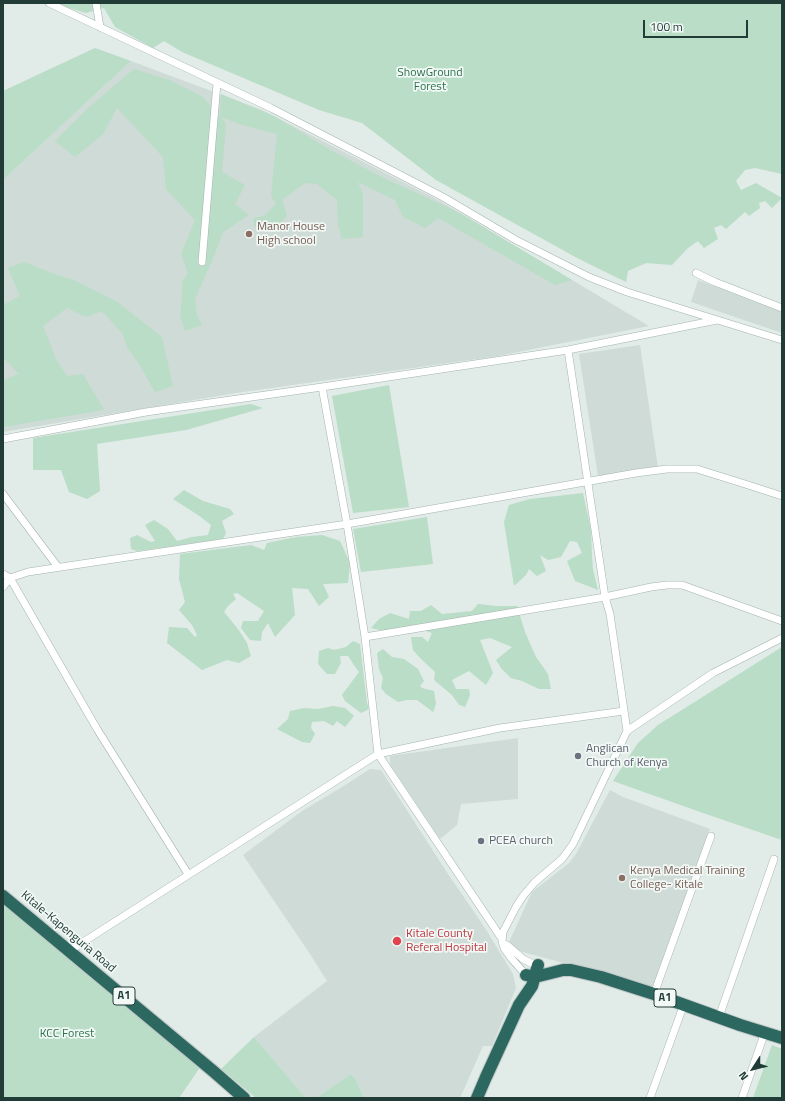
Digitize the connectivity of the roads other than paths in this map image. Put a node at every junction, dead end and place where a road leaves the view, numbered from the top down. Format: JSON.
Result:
{"nodes":[{"id":1,"x":49,"y":3,"type":"edge"},
{"id":2,"x":96,"y":3,"type":"edge"},
{"id":3,"x":100,"y":27,"type":"junction"},
{"id":4,"x":216,"y":83,"type":"junction"},
{"id":5,"x":202,"y":262,"type":"dead end"},
{"id":6,"x":696,"y":273,"type":"dead end"},
{"id":7,"x":782,"y":308,"type":"edge"},
{"id":8,"x":718,"y":320,"type":"junction"},
{"id":9,"x":782,"y":340,"type":"edge"},
{"id":10,"x":568,"y":350,"type":"junction"},
{"id":11,"x":322,"y":388,"type":"junction"},
{"id":12,"x":3,"y":439,"type":"edge"},
{"id":13,"x":588,"y":482,"type":"junction"},
{"id":14,"x":3,"y":494,"type":"edge"},
{"id":15,"x":782,"y":496,"type":"edge"},
{"id":16,"x":347,"y":524,"type":"junction"},
{"id":17,"x":58,"y":567,"type":"junction"},
{"id":18,"x":6,"y":576,"type":"edge"},
{"id":19,"x":3,"y":587,"type":"edge"},
{"id":20,"x":605,"y":597,"type":"junction"},
{"id":21,"x":782,"y":620,"type":"edge"},
{"id":22,"x":365,"y":638,"type":"junction"},
{"id":23,"x":782,"y":638,"type":"edge"},
{"id":24,"x":624,"y":711,"type":"junction"},
{"id":25,"x":627,"y":731,"type":"junction"},
{"id":26,"x":378,"y":754,"type":"junction"},
{"id":27,"x":711,"y":836,"type":"dead end"},
{"id":28,"x":774,"y":859,"type":"dead end"},
{"id":29,"x":188,"y":874,"type":"junction"},
{"id":30,"x":3,"y":896,"type":"edge"},
{"id":31,"x":503,"y":941,"type":"junction"},
{"id":32,"x":69,"y":951,"type":"junction"},
{"id":33,"x":535,"y":964,"type":"junction"},
{"id":34,"x":563,"y":970,"type":"junction"},
{"id":35,"x":530,"y":976,"type":"junction"},
{"id":36,"x":654,"y":994,"type":"junction"},
{"id":37,"x":684,"y":1004,"type":"junction"},
{"id":38,"x":719,"y":1017,"type":"junction"},
{"id":39,"x":765,"y":1032,"type":"junction"},
{"id":40,"x":780,"y":1036,"type":"edge"},
{"id":41,"x":244,"y":1098,"type":"edge"},
{"id":42,"x":477,"y":1098,"type":"edge"},
{"id":43,"x":650,"y":1098,"type":"edge"},
{"id":44,"x":742,"y":1098,"type":"edge"}],
"edges":[{"from":1,"to":3,"type":"street"},
{"from":2,"to":3,"type":"street"},
{"from":3,"to":4,"type":"street"},
{"from":4,"to":5,"type":"street"},
{"from":4,"to":8,"type":"street"},
{"from":6,"to":7,"type":"street"},
{"from":8,"to":9,"type":"street"},
{"from":8,"to":10,"type":"street"},
{"from":10,"to":11,"type":"street"},
{"from":10,"to":13,"type":"street"},
{"from":11,"to":12,"type":"street"},
{"from":11,"to":16,"type":"street"},
{"from":13,"to":15,"type":"street"},
{"from":13,"to":16,"type":"street"},
{"from":13,"to":20,"type":"street"},
{"from":14,"to":17,"type":"street"},
{"from":16,"to":17,"type":"street"},
{"from":16,"to":22,"type":"street"},
{"from":17,"to":18,"type":"street"},
{"from":18,"to":19,"type":"street"},
{"from":18,"to":29,"type":"street"},
{"from":20,"to":21,"type":"street"},
{"from":20,"to":22,"type":"street"},
{"from":20,"to":24,"type":"street"},
{"from":22,"to":26,"type":"street"},
{"from":23,"to":25,"type":"street"},
{"from":24,"to":25,"type":"street"},
{"from":24,"to":26,"type":"street"},
{"from":25,"to":31,"type":"street"},
{"from":26,"to":29,"type":"street"},
{"from":26,"to":31,"type":"street"},
{"from":27,"to":36,"type":"street"},
{"from":28,"to":38,"type":"street"},
{"from":29,"to":32,"type":"street"},
{"from":30,"to":32,"type":"highway","name":"Kitale-Kapenguria Road","number":"A1"},
{"from":31,"to":33,"type":"street"},
{"from":31,"to":35,"type":"street"},
{"from":32,"to":41,"type":"highway","name":"Kitale-Kapenguria Road","number":"A1"},
{"from":33,"to":34,"type":"highway","number":"A1"},
{"from":33,"to":35,"type":"highway"},
{"from":34,"to":35,"type":"highway","number":"A1"},
{"from":34,"to":36,"type":"highway","number":"A1"},
{"from":35,"to":42,"type":"highway"},
{"from":36,"to":37,"type":"highway","number":"A1"},
{"from":37,"to":38,"type":"highway","number":"A1"},
{"from":37,"to":43,"type":"street"},
{"from":38,"to":39,"type":"highway","number":"A1"},
{"from":39,"to":40,"type":"highway","number":"A1"},
{"from":39,"to":44,"type":"street"}]}
